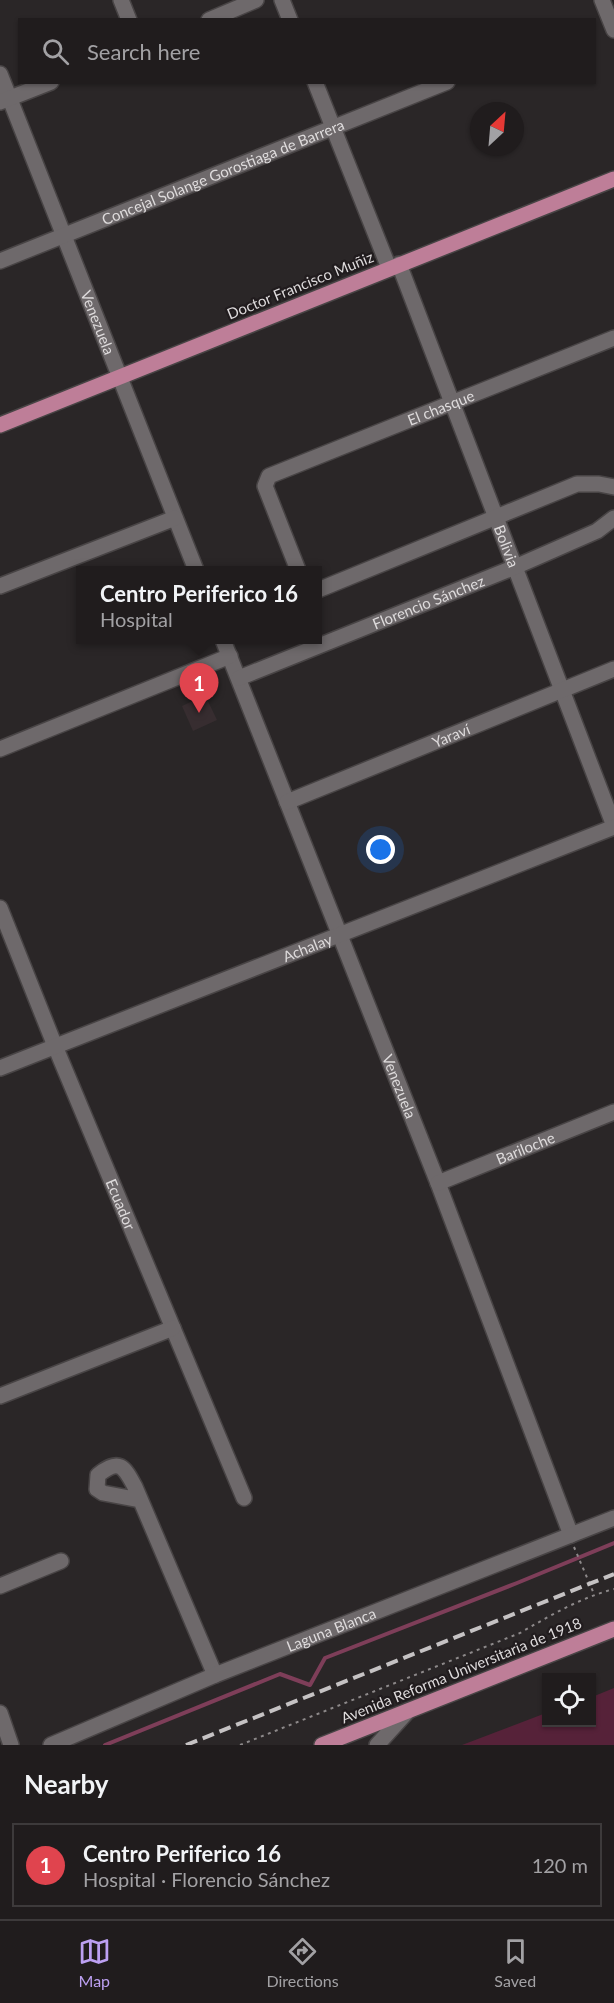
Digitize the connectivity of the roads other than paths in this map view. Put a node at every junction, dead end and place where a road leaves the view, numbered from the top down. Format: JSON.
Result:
{"nodes":[{"id":1,"x":121,"y":0,"type":"edge"},
{"id":2,"x":256,"y":0,"type":"edge"},
{"id":3,"x":282,"y":0,"type":"edge"},
{"id":4,"x":602,"y":0,"type":"edge"},
{"id":5,"x":128,"y":18,"type":"edge"},
{"id":6,"x":213,"y":18,"type":"edge"},
{"id":7,"x":289,"y":18,"type":"edge"},
{"id":8,"x":596,"y":24,"type":"edge"},
{"id":9,"x":612,"y":24,"type":"edge"},
{"id":10,"x":0,"y":74,"type":"edge"},
{"id":11,"x":46,"y":84,"type":"edge"},
{"id":12,"x":316,"y":84,"type":"edge"},
{"id":13,"x":442,"y":84,"type":"edge"},
{"id":14,"x":5,"y":100,"type":"edge"},
{"id":15,"x":333,"y":128,"type":"junction"},
{"id":16,"x":614,"y":179,"type":"edge"},
{"id":17,"x":64,"y":235,"type":"junction"},
{"id":18,"x":0,"y":261,"type":"edge"},
{"id":19,"x":394,"y":266,"type":"junction"},
{"id":20,"x":614,"y":338,"type":"edge"},
{"id":21,"x":120,"y":377,"type":"junction"},
{"id":22,"x":452,"y":402,"type":"junction"},
{"id":23,"x":0,"y":424,"type":"edge"},
{"id":24,"x":614,"y":487,"type":"edge"},
{"id":25,"x":496,"y":517,"type":"junction"},
{"id":26,"x":175,"y":518,"type":"junction"},
{"id":27,"x":614,"y":518,"type":"edge"},
{"id":28,"x":194,"y":566,"type":"edge"},
{"id":29,"x":296,"y":566,"type":"edge"},
{"id":30,"x":515,"y":567,"type":"junction"},
{"id":31,"x":0,"y":586,"type":"edge"},
{"id":32,"x":322,"y":588,"type":"edge"},
{"id":33,"x":225,"y":644,"type":"edge"},
{"id":34,"x":230,"y":656,"type":"junction"},
{"id":35,"x":614,"y":669,"type":"edge"},
{"id":36,"x":238,"y":678,"type":"junction"},
{"id":37,"x":562,"y":690,"type":"junction"},
{"id":38,"x":0,"y":749,"type":"edge"},
{"id":39,"x":287,"y":802,"type":"junction"},
{"id":40,"x":614,"y":827,"type":"edge"},
{"id":41,"x":0,"y":908,"type":"edge"},
{"id":42,"x":340,"y":936,"type":"junction"},
{"id":43,"x":55,"y":1047,"type":"junction"},
{"id":44,"x":0,"y":1068,"type":"edge"},
{"id":45,"x":614,"y":1112,"type":"edge"},
{"id":46,"x":438,"y":1183,"type":"junction"},
{"id":47,"x":173,"y":1328,"type":"junction"},
{"id":48,"x":0,"y":1396,"type":"edge"},
{"id":49,"x":244,"y":1498,"type":"dead end"},
{"id":50,"x":140,"y":1500,"type":"dead end"},
{"id":51,"x":614,"y":1518,"type":"edge"},
{"id":52,"x":571,"y":1535,"type":"junction"},
{"id":53,"x":61,"y":1561,"type":"dead end"},
{"id":54,"x":0,"y":1586,"type":"edge"},
{"id":55,"x":614,"y":1629,"type":"edge"},
{"id":56,"x":215,"y":1675,"type":"junction"},
{"id":57,"x":408,"y":1711,"type":"junction"},
{"id":58,"x":0,"y":1713,"type":"edge"},
{"id":59,"x":11,"y":1745,"type":"edge"},
{"id":60,"x":51,"y":1745,"type":"edge"},
{"id":61,"x":322,"y":1745,"type":"edge"},
{"id":62,"x":377,"y":1745,"type":"edge"}],
"edges":[{"from":1,"to":5,"type":"street"},
{"from":2,"to":6,"type":"street"},
{"from":3,"to":7,"type":"street"},
{"from":4,"to":9,"type":"street"},
{"from":8,"to":9,"type":"street"},
{"from":10,"to":14,"type":"street","name":"Venezuela"},
{"from":11,"to":14,"type":"street"},
{"from":12,"to":15,"type":"street","name":"Bolivia"},
{"from":13,"to":15,"type":"street","name":"Concejal Solange Gorostiaga de Barrera"},
{"from":14,"to":17,"type":"street","name":"Venezuela"},
{"from":15,"to":17,"type":"street","name":"Concejal Solange Gorostiaga de Barrera"},
{"from":15,"to":19,"type":"street","name":"Bolivia"},
{"from":16,"to":19,"type":"main road","name":"Doctor Francisco Muñiz"},
{"from":17,"to":18,"type":"street","name":"Concejal Solange Gorostiaga de Barrera"},
{"from":17,"to":21,"type":"street","name":"Venezuela"},
{"from":19,"to":21,"type":"main road","name":"Doctor Francisco Muñiz"},
{"from":19,"to":22,"type":"street","name":"Bolivia"},
{"from":20,"to":22,"type":"street","name":"El chasque"},
{"from":21,"to":23,"type":"main road","name":"Doctor Francisco Muñiz"},
{"from":21,"to":26,"type":"street","name":"Venezuela"},
{"from":22,"to":25,"type":"street","name":"Bolivia"},
{"from":22,"to":29,"type":"street","name":"El chasque"},
{"from":24,"to":25,"type":"street"},
{"from":25,"to":30,"type":"street","name":"Bolivia"},
{"from":25,"to":32,"type":"street"},
{"from":26,"to":28,"type":"street","name":"Venezuela"},
{"from":26,"to":31,"type":"street"},
{"from":27,"to":30,"type":"street","name":"Florencio Sánchez"},
{"from":30,"to":36,"type":"street","name":"Florencio Sánchez"},
{"from":30,"to":37,"type":"street","name":"Bolivia"},
{"from":33,"to":34,"type":"street","name":"Venezuela"},
{"from":34,"to":36,"type":"street","name":"Venezuela"},
{"from":34,"to":38,"type":"street"},
{"from":35,"to":37,"type":"street","name":"Yaraví"},
{"from":36,"to":39,"type":"street","name":"Venezuela"},
{"from":37,"to":39,"type":"street","name":"Yaraví"},
{"from":37,"to":40,"type":"street","name":"Bolivia"},
{"from":39,"to":42,"type":"street","name":"Venezuela"},
{"from":40,"to":42,"type":"street","name":"Achalay"},
{"from":41,"to":43,"type":"street","name":"Ecuador"},
{"from":42,"to":43,"type":"street","name":"Achalay"},
{"from":42,"to":46,"type":"street","name":"Venezuela"},
{"from":43,"to":44,"type":"street","name":"Achalay"},
{"from":43,"to":47,"type":"street","name":"Ecuador"},
{"from":45,"to":46,"type":"street","name":"Bariloche"},
{"from":46,"to":52,"type":"street","name":"Venezuela"},
{"from":47,"to":48,"type":"street"},
{"from":47,"to":49,"type":"street","name":"Ecuador"},
{"from":50,"to":56,"type":"street"},
{"from":51,"to":52,"type":"street","name":"Laguna Blanca"},
{"from":52,"to":56,"type":"street","name":"Laguna Blanca"},
{"from":53,"to":54,"type":"street"},
{"from":55,"to":57,"type":"main road","name":"Avenida Reforma Universitaria de 1918"},
{"from":56,"to":60,"type":"street","name":"Laguna Blanca"},
{"from":57,"to":61,"type":"main road","name":"Avenida Reforma Universitaria de 1918"},
{"from":57,"to":62,"type":"street"},
{"from":58,"to":59,"type":"street"}]}
